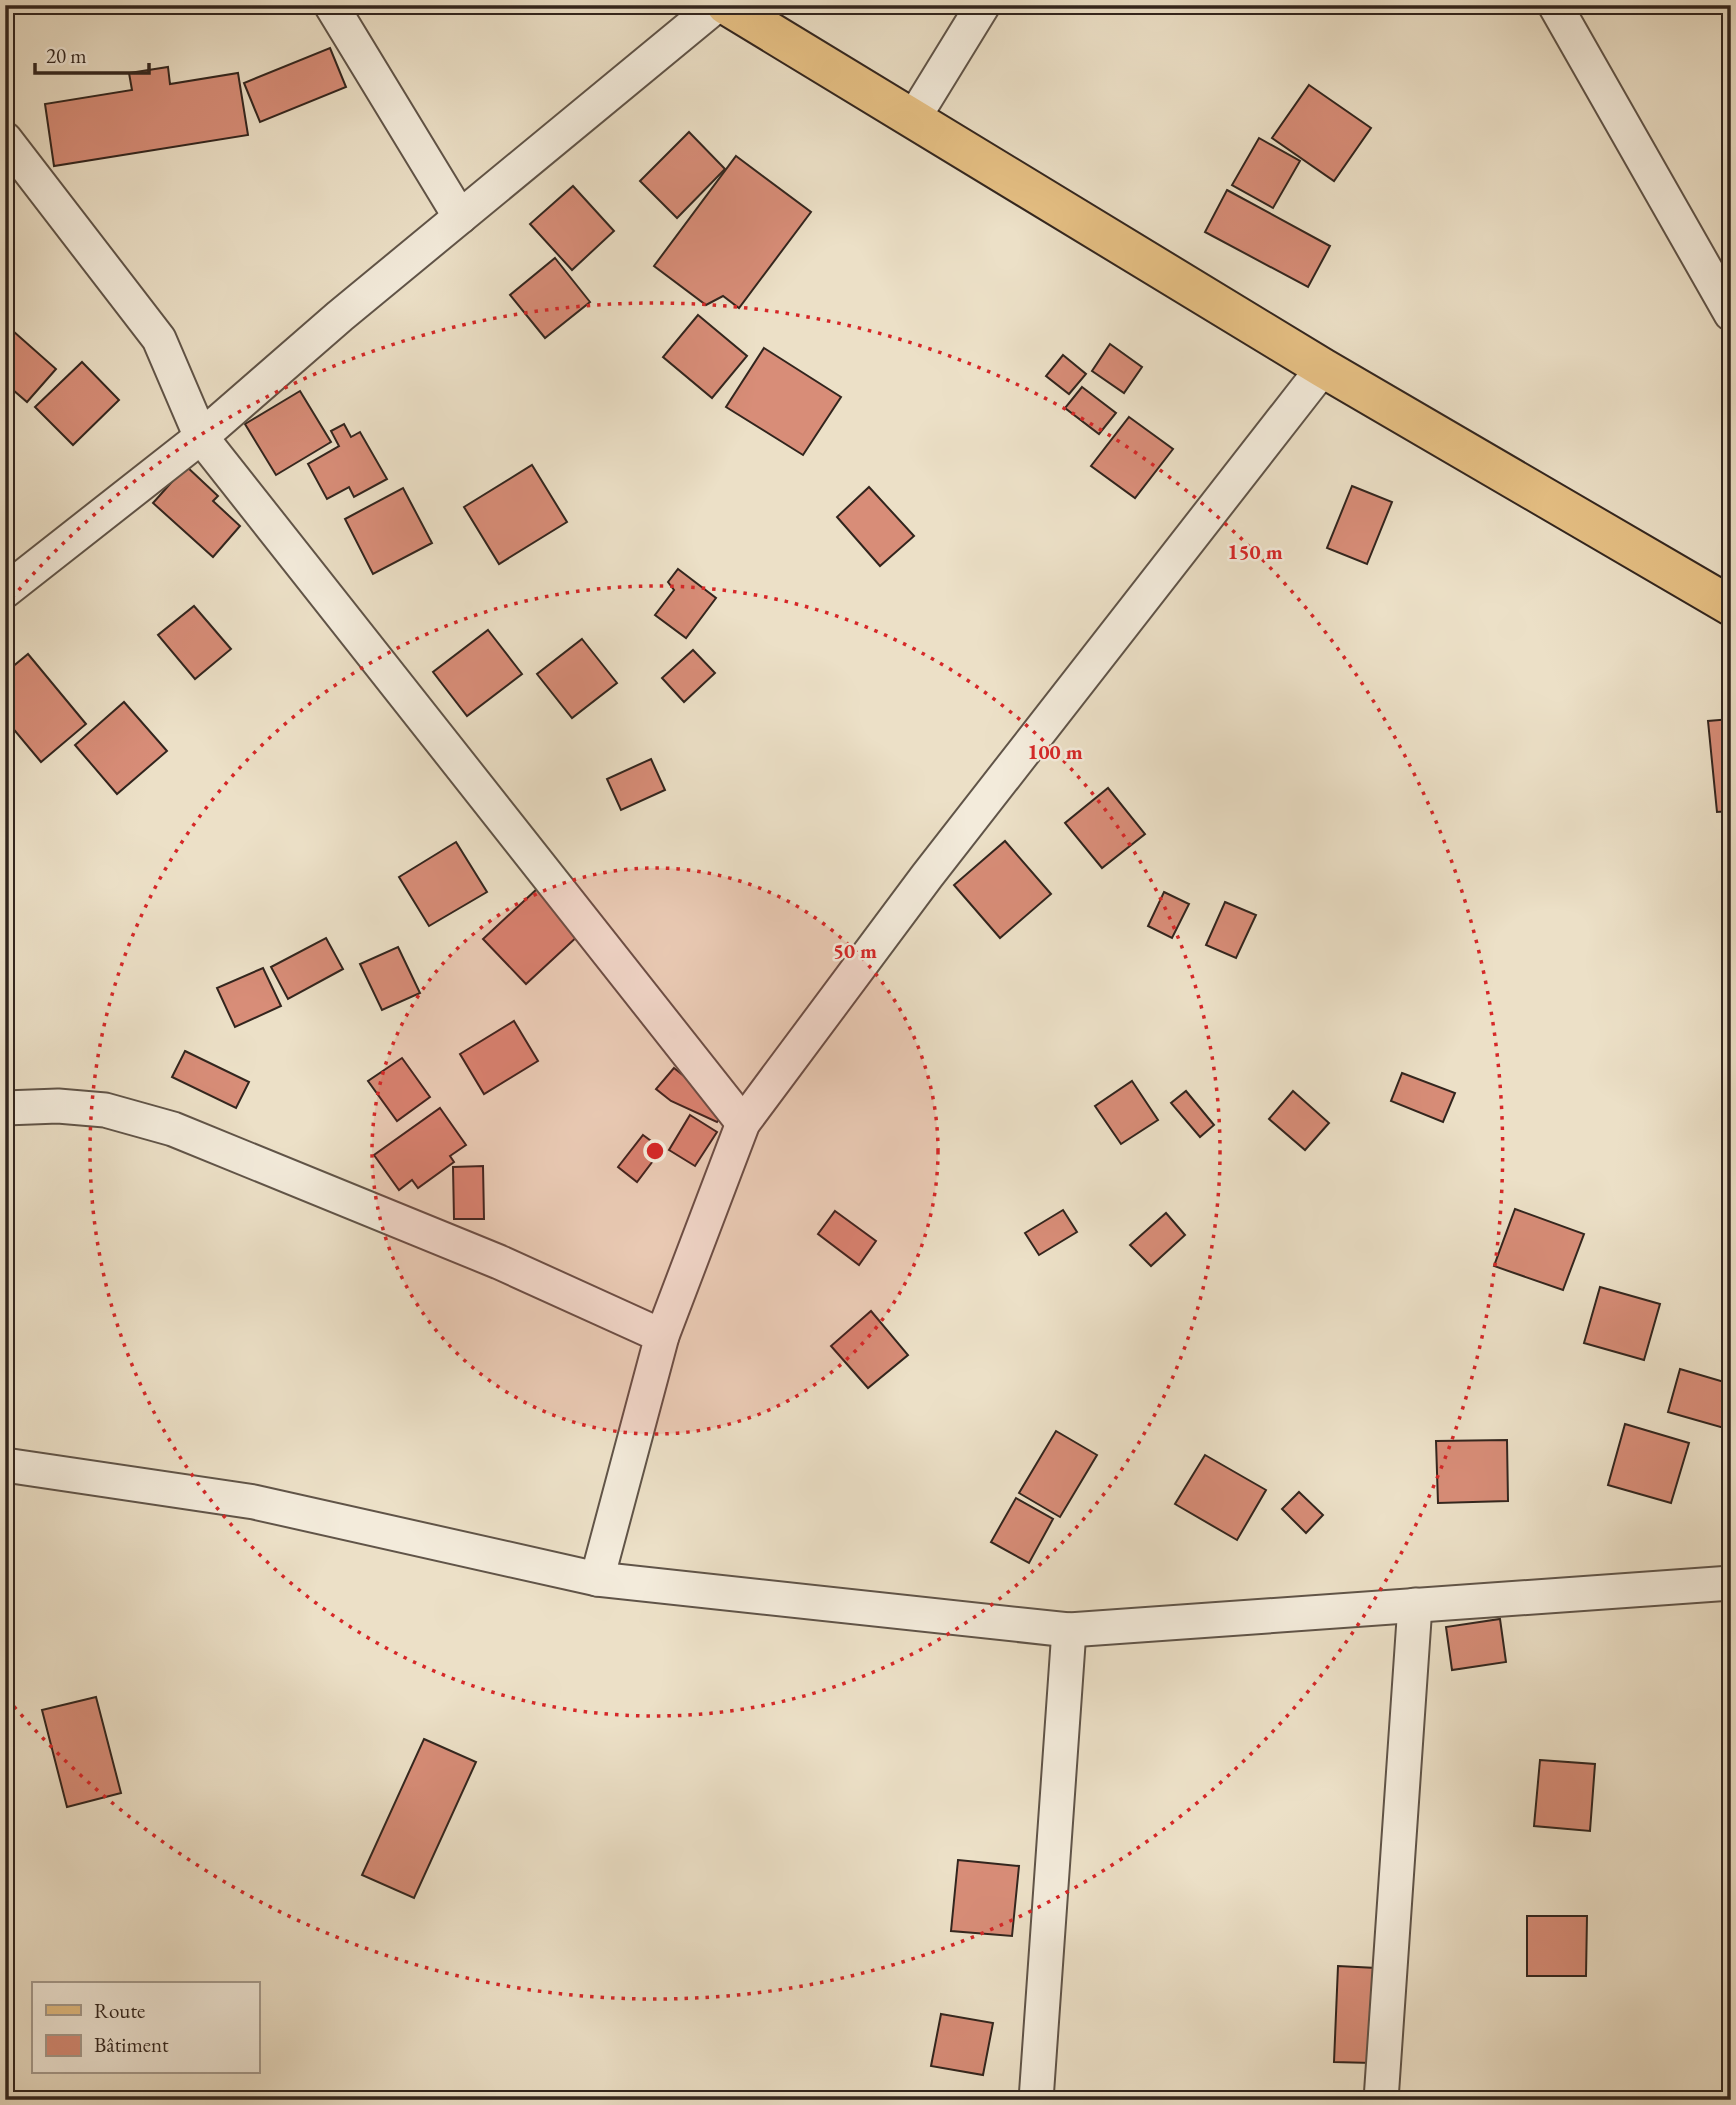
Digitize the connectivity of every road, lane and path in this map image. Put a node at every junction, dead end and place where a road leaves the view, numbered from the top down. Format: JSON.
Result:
{"nodes":[{"id":1,"x":331,"y":5,"type":"edge"},
{"id":2,"x":717,"y":5,"type":"edge"},
{"id":3,"x":726,"y":5,"type":"edge"},
{"id":4,"x":983,"y":5,"type":"edge"},
{"id":5,"x":1555,"y":5,"type":"edge"},
{"id":6,"x":913,"y":119,"type":"junction"},
{"id":7,"x":5,"y":139,"type":"edge"},
{"id":8,"x":460,"y":217,"type":"junction"},
{"id":9,"x":1731,"y":314,"type":"edge"},
{"id":10,"x":1323,"y":368,"type":"junction"},
{"id":11,"x":201,"y":437,"type":"junction"},
{"id":12,"x":5,"y":591,"type":"edge"},
{"id":13,"x":1731,"y":606,"type":"edge"},
{"id":14,"x":5,"y":1108,"type":"edge"},
{"id":15,"x":743,"y":1124,"type":"junction"},
{"id":16,"x":662,"y":1336,"type":"junction"},
{"id":17,"x":5,"y":1465,"type":"edge"},
{"id":18,"x":597,"y":1579,"type":"junction"},
{"id":19,"x":1731,"y":1583,"type":"edge"},
{"id":20,"x":1416,"y":1605,"type":"junction"},
{"id":21,"x":1069,"y":1630,"type":"junction"},
{"id":22,"x":1036,"y":2100,"type":"edge"},
{"id":23,"x":1381,"y":2100,"type":"edge"}],
"edges":[{"from":1,"to":8,"type":"street"},
{"from":2,"to":8,"type":"street"},
{"from":3,"to":6,"type":"main road"},
{"from":4,"to":6,"type":"street"},
{"from":5,"to":9,"type":"street"},
{"from":6,"to":10,"type":"main road"},
{"from":7,"to":11,"type":"street"},
{"from":8,"to":11,"type":"street"},
{"from":10,"to":13,"type":"main road"},
{"from":10,"to":15,"type":"street"},
{"from":11,"to":12,"type":"street"},
{"from":11,"to":15,"type":"street"},
{"from":14,"to":16,"type":"street"},
{"from":15,"to":16,"type":"street"},
{"from":16,"to":18,"type":"street"},
{"from":17,"to":18,"type":"street"},
{"from":18,"to":21,"type":"street"},
{"from":19,"to":20,"type":"street"},
{"from":20,"to":21,"type":"street"},
{"from":20,"to":23,"type":"street"},
{"from":21,"to":22,"type":"street"}]}
